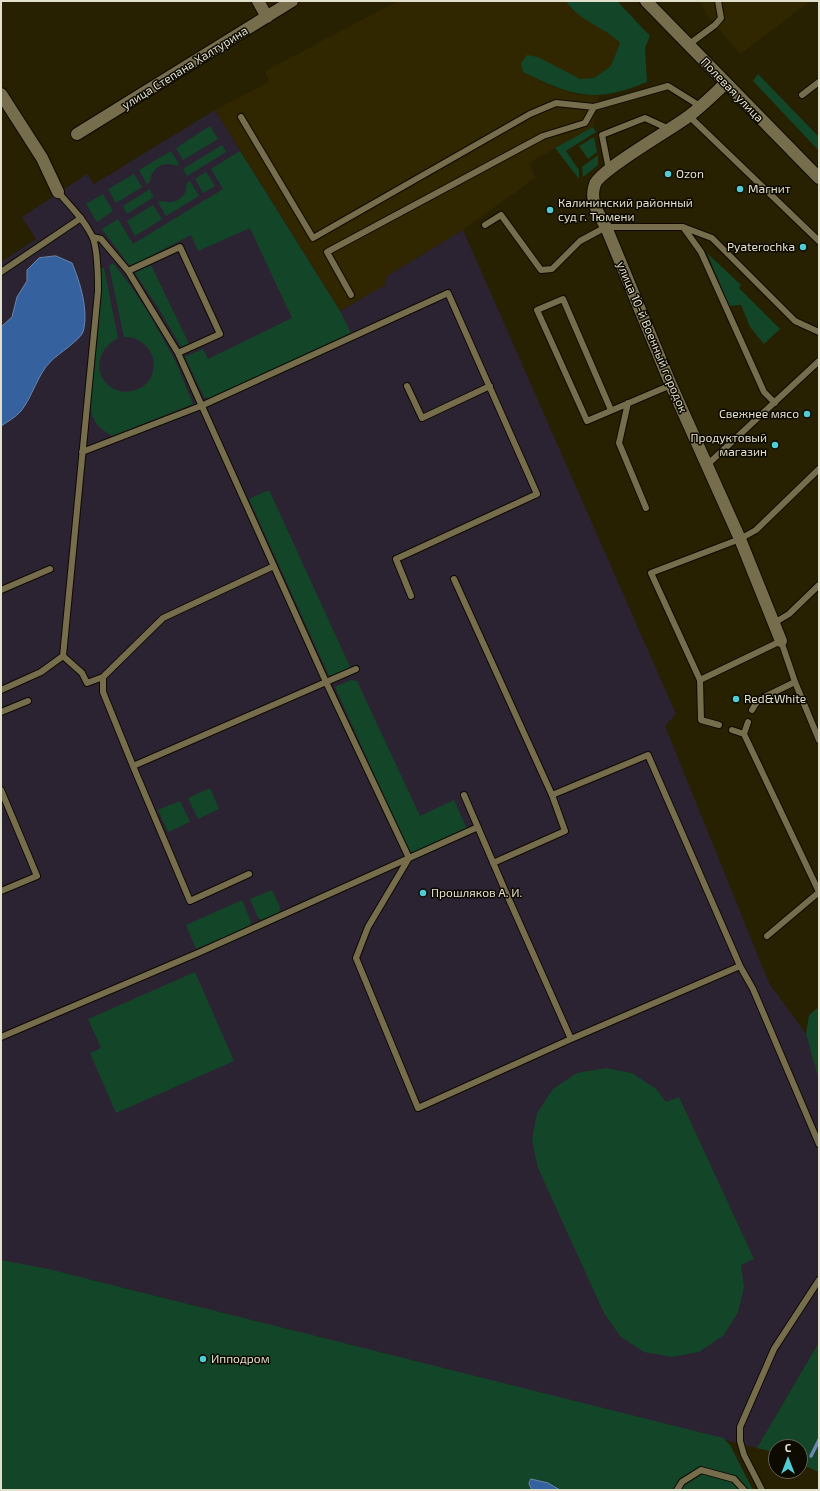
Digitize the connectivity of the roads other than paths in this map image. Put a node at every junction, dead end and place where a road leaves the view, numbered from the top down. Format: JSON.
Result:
{"nodes":[{"id":1,"x":258,"y":1,"type":"edge"},
{"id":2,"x":292,"y":1,"type":"edge"},
{"id":3,"x":718,"y":1,"type":"edge"},
{"id":4,"x":650,"y":5,"type":"edge"},
{"id":5,"x":267,"y":17,"type":"junction"},
{"id":6,"x":688,"y":45,"type":"junction"},
{"id":7,"x":819,"y":82,"type":"edge"},
{"id":8,"x":726,"y":83,"type":"junction"},
{"id":9,"x":1,"y":94,"type":"edge"},
{"id":10,"x":802,"y":95,"type":"dead end"},
{"id":11,"x":700,"y":106,"type":"junction"},
{"id":12,"x":594,"y":107,"type":"junction"},
{"id":13,"x":689,"y":116,"type":"junction"},
{"id":14,"x":241,"y":117,"type":"dead end"},
{"id":15,"x":670,"y":129,"type":"junction"},
{"id":16,"x":77,"y":134,"type":"dead end"},
{"id":17,"x":609,"y":170,"type":"junction"},
{"id":18,"x":819,"y":178,"type":"edge"},
{"id":19,"x":58,"y":192,"type":"joint"},
{"id":20,"x":81,"y":218,"type":"junction"},
{"id":21,"x":485,"y":225,"type":"dead end"},
{"id":22,"x":606,"y":226,"type":"junction"},
{"id":23,"x":683,"y":227,"type":"junction"},
{"id":24,"x":93,"y":237,"type":"junction"},
{"id":25,"x":819,"y":241,"type":"edge"},
{"id":26,"x":128,"y":271,"type":"junction"},
{"id":27,"x":1,"y":272,"type":"edge"},
{"id":28,"x":351,"y":295,"type":"dead end"},
{"id":29,"x":819,"y":332,"type":"edge"},
{"id":30,"x":178,"y":353,"type":"junction"},
{"id":31,"x":819,"y":361,"type":"edge"},
{"id":32,"x":671,"y":385,"type":"junction"},
{"id":33,"x":407,"y":386,"type":"dead end"},
{"id":34,"x":490,"y":386,"type":"junction"},
{"id":35,"x":628,"y":403,"type":"junction"},
{"id":36,"x":775,"y":403,"type":"junction"},
{"id":37,"x":201,"y":406,"type":"junction"},
{"id":38,"x":611,"y":410,"type":"junction"},
{"id":39,"x":82,"y":452,"type":"junction"},
{"id":40,"x":707,"y":465,"type":"junction"},
{"id":41,"x":819,"y":470,"type":"edge"},
{"id":42,"x":646,"y":508,"type":"dead end"},
{"id":43,"x":740,"y":539,"type":"junction"},
{"id":44,"x":274,"y":566,"type":"junction"},
{"id":45,"x":50,"y":569,"type":"dead end"},
{"id":46,"x":454,"y":579,"type":"dead end"},
{"id":47,"x":819,"y":585,"type":"edge"},
{"id":48,"x":1,"y":590,"type":"edge"},
{"id":49,"x":411,"y":596,"type":"dead end"},
{"id":50,"x":774,"y":623,"type":"junction"},
{"id":51,"x":781,"y":642,"type":"junction"},
{"id":52,"x":63,"y":656,"type":"junction"},
{"id":53,"x":356,"y":669,"type":"dead end"},
{"id":54,"x":103,"y":677,"type":"junction"},
{"id":55,"x":700,"y":680,"type":"junction"},
{"id":56,"x":326,"y":682,"type":"junction"},
{"id":57,"x":795,"y":682,"type":"junction"},
{"id":58,"x":1,"y":690,"type":"edge"},
{"id":59,"x":28,"y":701,"type":"dead end"},
{"id":60,"x":752,"y":710,"type":"dead end"},
{"id":61,"x":1,"y":712,"type":"edge"},
{"id":62,"x":748,"y":722,"type":"dead end"},
{"id":63,"x":719,"y":725,"type":"dead end"},
{"id":64,"x":816,"y":729,"type":"edge"},
{"id":65,"x":732,"y":730,"type":"dead end"},
{"id":66,"x":744,"y":734,"type":"junction"},
{"id":67,"x":819,"y":740,"type":"edge"},
{"id":68,"x":133,"y":766,"type":"junction"},
{"id":69,"x":1,"y":790,"type":"edge"},
{"id":70,"x":464,"y":795,"type":"dead end"},
{"id":71,"x":552,"y":795,"type":"junction"},
{"id":72,"x":478,"y":827,"type":"junction"},
{"id":73,"x":409,"y":858,"type":"junction"},
{"id":74,"x":493,"y":863,"type":"junction"},
{"id":75,"x":249,"y":874,"type":"dead end"},
{"id":76,"x":1,"y":891,"type":"edge"},
{"id":77,"x":819,"y":892,"type":"edge"},
{"id":78,"x":767,"y":936,"type":"dead end"},
{"id":79,"x":740,"y":966,"type":"junction"},
{"id":80,"x":1,"y":1037,"type":"edge"},
{"id":81,"x":571,"y":1039,"type":"junction"},
{"id":82,"x":819,"y":1144,"type":"edge"},
{"id":83,"x":819,"y":1280,"type":"edge"},
{"id":84,"x":677,"y":1490,"type":"edge"},
{"id":85,"x":744,"y":1490,"type":"edge"},
{"id":86,"x":762,"y":1490,"type":"edge"}],
"edges":[{"from":1,"to":5,"type":"street"},
{"from":2,"to":5,"type":"street","name":"улица Степана Халтурина"},
{"from":3,"to":6,"type":"lane"},
{"from":4,"to":6,"type":"street","name":"Полевая улица"},
{"from":5,"to":16,"type":"street","name":"улица Степана Халтурина"},
{"from":6,"to":8,"type":"street","name":"Полевая улица"},
{"from":7,"to":10,"type":"lane"},
{"from":8,"to":11,"type":"street","name":"улица 10-й Военный городок"},
{"from":8,"to":18,"type":"street","name":"Полевая улица"},
{"from":9,"to":19,"type":"street"},
{"from":11,"to":12,"type":"lane"},
{"from":11,"to":13,"type":"street","name":"улица 10-й Военный городок"},
{"from":12,"to":14,"type":"lane"},
{"from":12,"to":28,"type":"lane"},
{"from":13,"to":15,"type":"street","name":"улица 10-й Военный городок"},
{"from":13,"to":25,"type":"lane"},
{"from":15,"to":17,"type":"street","name":"улица 10-й Военный городок"},
{"from":15,"to":17,"type":"lane"},
{"from":17,"to":22,"type":"street","name":"улица 10-й Военный городок"},
{"from":19,"to":20,"type":"lane"},
{"from":20,"to":24,"type":"lane"},
{"from":20,"to":27,"type":"lane"},
{"from":21,"to":22,"type":"lane"},
{"from":22,"to":23,"type":"lane"},
{"from":22,"to":32,"type":"street","name":"улица 10-й Военный городок"},
{"from":23,"to":29,"type":"lane"},
{"from":23,"to":36,"type":"lane"},
{"from":24,"to":26,"type":"lane"},
{"from":24,"to":39,"type":"lane"},
{"from":26,"to":30,"type":"lane"},
{"from":26,"to":30,"type":"lane"},
{"from":30,"to":37,"type":"lane"},
{"from":31,"to":36,"type":"lane"},
{"from":32,"to":35,"type":"lane"},
{"from":32,"to":40,"type":"street","name":"улица 10-й Военный городок"},
{"from":33,"to":34,"type":"lane"},
{"from":34,"to":37,"type":"lane"},
{"from":34,"to":49,"type":"lane"},
{"from":35,"to":38,"type":"lane"},
{"from":35,"to":42,"type":"lane"},
{"from":36,"to":40,"type":"lane"},
{"from":37,"to":39,"type":"lane"},
{"from":37,"to":44,"type":"lane"},
{"from":38,"to":38,"type":"lane"},
{"from":39,"to":52,"type":"lane"},
{"from":40,"to":43,"type":"street","name":"улица 10-й Военный городок"},
{"from":41,"to":43,"type":"lane"},
{"from":43,"to":50,"type":"street","name":"улица 10-й Военный городок"},
{"from":43,"to":55,"type":"lane"},
{"from":44,"to":54,"type":"lane"},
{"from":44,"to":56,"type":"lane"},
{"from":45,"to":48,"type":"lane"},
{"from":46,"to":71,"type":"lane"},
{"from":47,"to":50,"type":"lane"},
{"from":50,"to":51,"type":"street","name":"улица 10-й Военный городок"},
{"from":51,"to":55,"type":"lane"},
{"from":51,"to":57,"type":"lane"},
{"from":52,"to":54,"type":"lane"},
{"from":52,"to":58,"type":"lane"},
{"from":53,"to":56,"type":"lane"},
{"from":54,"to":68,"type":"lane"},
{"from":55,"to":63,"type":"lane"},
{"from":56,"to":68,"type":"lane"},
{"from":56,"to":73,"type":"lane"},
{"from":57,"to":60,"type":"lane"},
{"from":57,"to":64,"type":"lane"},
{"from":59,"to":61,"type":"lane"},
{"from":62,"to":66,"type":"lane"},
{"from":64,"to":67,"type":"lane"},
{"from":65,"to":66,"type":"lane"},
{"from":66,"to":77,"type":"lane"},
{"from":68,"to":75,"type":"lane"},
{"from":69,"to":76,"type":"lane"},
{"from":70,"to":72,"type":"lane"},
{"from":71,"to":74,"type":"lane"},
{"from":71,"to":79,"type":"lane"},
{"from":72,"to":73,"type":"lane"},
{"from":72,"to":74,"type":"lane"},
{"from":73,"to":80,"type":"lane"},
{"from":73,"to":81,"type":"lane"},
{"from":74,"to":81,"type":"lane"},
{"from":77,"to":78,"type":"lane"},
{"from":79,"to":81,"type":"lane"},
{"from":79,"to":82,"type":"lane"},
{"from":83,"to":86,"type":"lane"},
{"from":84,"to":85,"type":"lane"}]}
